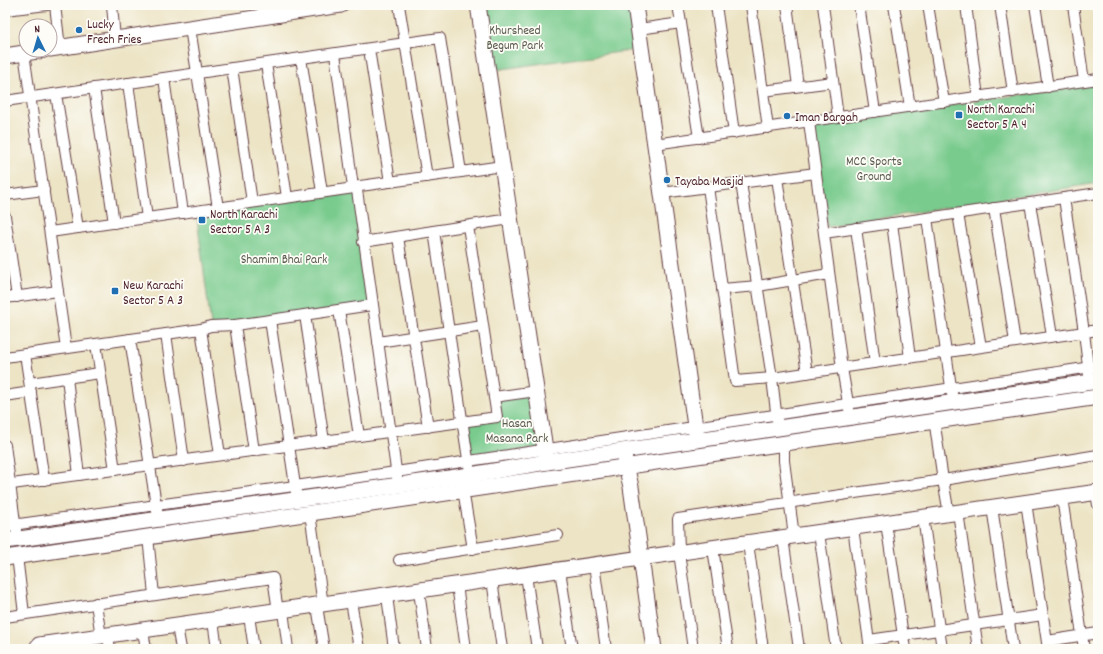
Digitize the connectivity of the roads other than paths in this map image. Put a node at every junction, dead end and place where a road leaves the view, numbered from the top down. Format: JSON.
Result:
{"nodes":[{"id":1,"x":47,"y":5,"type":"edge"},
{"id":2,"x":55,"y":5,"type":"edge"},
{"id":3,"x":112,"y":5,"type":"edge"},
{"id":4,"x":399,"y":5,"type":"edge"},
{"id":5,"x":478,"y":5,"type":"edge"},
{"id":6,"x":635,"y":5,"type":"edge"},
{"id":7,"x":678,"y":5,"type":"edge"},
{"id":8,"x":716,"y":5,"type":"edge"},
{"id":9,"x":751,"y":5,"type":"edge"},
{"id":10,"x":787,"y":5,"type":"edge"},
{"id":11,"x":823,"y":5,"type":"edge"},
{"id":12,"x":859,"y":5,"type":"edge"},
{"id":13,"x":894,"y":5,"type":"edge"},
{"id":14,"x":928,"y":5,"type":"edge"},
{"id":15,"x":966,"y":5,"type":"edge"},
{"id":16,"x":1000,"y":5,"type":"edge"},
{"id":17,"x":1035,"y":5,"type":"edge"},
{"id":18,"x":1073,"y":5,"type":"edge"},
{"id":19,"x":333,"y":6,"type":"edge"},
{"id":20,"x":20,"y":7,"type":"edge"},
{"id":21,"x":5,"y":10,"type":"edge"},
{"id":22,"x":263,"y":11,"type":"edge"},
{"id":23,"x":55,"y":18,"type":"edge"},
{"id":24,"x":681,"y":23,"type":"junction"},
{"id":25,"x":190,"y":28,"type":"junction"},
{"id":26,"x":639,"y":29,"type":"junction"},
{"id":27,"x":115,"y":39,"type":"junction"},
{"id":28,"x":404,"y":44,"type":"junction"},
{"id":29,"x":58,"y":48,"type":"edge"},
{"id":30,"x":369,"y":49,"type":"junction"},
{"id":31,"x":18,"y":54,"type":"edge"},
{"id":32,"x":335,"y":54,"type":"junction"},
{"id":33,"x":5,"y":56,"type":"edge"},
{"id":34,"x":25,"y":58,"type":"edge"},
{"id":35,"x":301,"y":58,"type":"junction"},
{"id":36,"x":266,"y":64,"type":"junction"},
{"id":37,"x":232,"y":68,"type":"junction"},
{"id":38,"x":197,"y":73,"type":"junction"},
{"id":39,"x":164,"y":78,"type":"junction"},
{"id":40,"x":1098,"y":79,"type":"edge"},
{"id":41,"x":1084,"y":81,"type":"junction"},
{"id":42,"x":833,"y":82,"type":"junction"},
{"id":43,"x":128,"y":83,"type":"junction"},
{"id":44,"x":798,"y":86,"type":"junction"},
{"id":45,"x":1048,"y":87,"type":"junction"},
{"id":46,"x":94,"y":88,"type":"junction"},
{"id":47,"x":763,"y":91,"type":"junction"},
{"id":48,"x":1012,"y":92,"type":"junction"},
{"id":49,"x":56,"y":94,"type":"junction"},
{"id":50,"x":30,"y":97,"type":"junction"},
{"id":51,"x":978,"y":97,"type":"junction"},
{"id":52,"x":5,"y":101,"type":"edge"},
{"id":53,"x":944,"y":102,"type":"junction"},
{"id":54,"x":910,"y":107,"type":"junction"},
{"id":55,"x":875,"y":112,"type":"junction"},
{"id":56,"x":838,"y":117,"type":"junction"},
{"id":57,"x":809,"y":122,"type":"junction"},
{"id":58,"x":768,"y":128,"type":"junction"},
{"id":59,"x":734,"y":132,"type":"junction"},
{"id":60,"x":699,"y":138,"type":"junction"},
{"id":61,"x":655,"y":144,"type":"junction"},
{"id":62,"x":502,"y":166,"type":"junction"},
{"id":63,"x":461,"y":172,"type":"junction"},
{"id":64,"x":816,"y":173,"type":"junction"},
{"id":65,"x":427,"y":177,"type":"junction"},
{"id":66,"x":777,"y":178,"type":"junction"},
{"id":67,"x":390,"y":182,"type":"junction"},
{"id":68,"x":741,"y":183,"type":"junction"},
{"id":69,"x":354,"y":187,"type":"junction"},
{"id":70,"x":708,"y":187,"type":"junction"},
{"id":71,"x":44,"y":190,"type":"junction"},
{"id":72,"x":322,"y":192,"type":"junction"},
{"id":73,"x":662,"y":193,"type":"junction"},
{"id":74,"x":1098,"y":194,"type":"edge"},
{"id":75,"x":5,"y":195,"type":"edge"},
{"id":76,"x":287,"y":197,"type":"junction"},
{"id":77,"x":1064,"y":198,"type":"junction"},
{"id":78,"x":252,"y":202,"type":"junction"},
{"id":79,"x":1030,"y":203,"type":"junction"},
{"id":80,"x":218,"y":208,"type":"junction"},
{"id":81,"x":994,"y":208,"type":"junction"},
{"id":82,"x":183,"y":213,"type":"junction"},
{"id":83,"x":958,"y":214,"type":"junction"},
{"id":84,"x":5,"y":216,"type":"edge"},
{"id":85,"x":147,"y":218,"type":"junction"},
{"id":86,"x":927,"y":218,"type":"junction"},
{"id":87,"x":510,"y":219,"type":"junction"},
{"id":88,"x":114,"y":223,"type":"junction"},
{"id":89,"x":892,"y":223,"type":"junction"},
{"id":90,"x":468,"y":226,"type":"junction"},
{"id":91,"x":78,"y":228,"type":"junction"},
{"id":92,"x":856,"y":228,"type":"junction"},
{"id":93,"x":434,"y":231,"type":"junction"},
{"id":94,"x":50,"y":232,"type":"junction"},
{"id":95,"x":824,"y":233,"type":"junction"},
{"id":96,"x":398,"y":237,"type":"junction"},
{"id":97,"x":363,"y":242,"type":"junction"},
{"id":98,"x":829,"y":274,"type":"junction"},
{"id":99,"x":792,"y":280,"type":"junction"},
{"id":100,"x":758,"y":286,"type":"junction"},
{"id":101,"x":722,"y":289,"type":"junction"},
{"id":102,"x":58,"y":291,"type":"junction"},
{"id":103,"x":17,"y":297,"type":"junction"},
{"id":104,"x":5,"y":298,"type":"edge"},
{"id":105,"x":372,"y":305,"type":"junction"},
{"id":106,"x":339,"y":310,"type":"junction"},
{"id":107,"x":305,"y":315,"type":"junction"},
{"id":108,"x":270,"y":320,"type":"junction"},
{"id":109,"x":235,"y":325,"type":"junction"},
{"id":110,"x":483,"y":326,"type":"junction"},
{"id":111,"x":200,"y":329,"type":"junction"},
{"id":112,"x":1098,"y":330,"type":"edge"},
{"id":113,"x":449,"y":332,"type":"junction"},
{"id":114,"x":1084,"y":332,"type":"junction"},
{"id":115,"x":166,"y":334,"type":"junction"},
{"id":116,"x":1052,"y":336,"type":"junction"},
{"id":117,"x":414,"y":337,"type":"junction"},
{"id":118,"x":130,"y":339,"type":"junction"},
{"id":119,"x":378,"y":342,"type":"junction"},
{"id":120,"x":1015,"y":342,"type":"junction"},
{"id":121,"x":96,"y":344,"type":"junction"},
{"id":122,"x":981,"y":347,"type":"junction"},
{"id":123,"x":66,"y":348,"type":"junction"},
{"id":124,"x":945,"y":352,"type":"junction"},
{"id":125,"x":25,"y":354,"type":"junction"},
{"id":126,"x":5,"y":357,"type":"edge"},
{"id":127,"x":910,"y":358,"type":"junction"},
{"id":128,"x":875,"y":363,"type":"junction"},
{"id":129,"x":842,"y":368,"type":"junction"},
{"id":130,"x":100,"y":373,"type":"junction"},
{"id":131,"x":807,"y":373,"type":"junction"},
{"id":132,"x":1093,"y":375,"type":"edge"},
{"id":133,"x":67,"y":378,"type":"junction"},
{"id":134,"x":772,"y":378,"type":"junction"},
{"id":135,"x":30,"y":388,"type":"junction"},
{"id":136,"x":536,"y":391,"type":"junction"},
{"id":137,"x":952,"y":395,"type":"junction"},
{"id":138,"x":5,"y":396,"type":"edge"},
{"id":139,"x":494,"y":396,"type":"junction"},
{"id":140,"x":1098,"y":397,"type":"edge"},
{"id":141,"x":849,"y":410,"type":"junction"},
{"id":142,"x":934,"y":420,"type":"junction"},
{"id":143,"x":777,"y":421,"type":"junction"},
{"id":144,"x":461,"y":422,"type":"junction"},
{"id":145,"x":428,"y":426,"type":"junction"},
{"id":146,"x":392,"y":432,"type":"junction"},
{"id":147,"x":696,"y":433,"type":"junction"},
{"id":148,"x":359,"y":436,"type":"junction"},
{"id":149,"x":324,"y":441,"type":"junction"},
{"id":150,"x":784,"y":443,"type":"junction"},
{"id":151,"x":5,"y":445,"type":"edge"},
{"id":152,"x":289,"y":446,"type":"junction"},
{"id":153,"x":622,"y":450,"type":"junction"},
{"id":154,"x":254,"y":451,"type":"junction"},
{"id":155,"x":220,"y":455,"type":"junction"},
{"id":156,"x":546,"y":455,"type":"junction"},
{"id":157,"x":1098,"y":455,"type":"edge"},
{"id":158,"x":184,"y":460,"type":"junction"},
{"id":159,"x":468,"y":460,"type":"junction"},
{"id":160,"x":149,"y":465,"type":"junction"},
{"id":161,"x":626,"y":465,"type":"junction"},
{"id":162,"x":115,"y":470,"type":"junction"},
{"id":163,"x":79,"y":475,"type":"junction"},
{"id":164,"x":470,"y":475,"type":"junction"},
{"id":165,"x":397,"y":478,"type":"junction"},
{"id":166,"x":44,"y":480,"type":"junction"},
{"id":167,"x":943,"y":480,"type":"junction"},
{"id":168,"x":8,"y":485,"type":"edge"},
{"id":169,"x":463,"y":490,"type":"junction"},
{"id":170,"x":296,"y":492,"type":"junction"},
{"id":171,"x":1097,"y":496,"type":"edge"},
{"id":172,"x":1062,"y":497,"type":"junction"},
{"id":173,"x":790,"y":502,"type":"junction"},
{"id":174,"x":1026,"y":502,"type":"junction"},
{"id":175,"x":992,"y":507,"type":"junction"},
{"id":176,"x":157,"y":512,"type":"junction"},
{"id":177,"x":310,"y":513,"type":"junction"},
{"id":178,"x":953,"y":513,"type":"junction"},
{"id":179,"x":923,"y":517,"type":"junction"},
{"id":180,"x":886,"y":523,"type":"junction"},
{"id":181,"x":5,"y":526,"type":"edge"},
{"id":182,"x":852,"y":528,"type":"junction"},
{"id":183,"x":819,"y":532,"type":"junction"},
{"id":184,"x":12,"y":535,"type":"edge"},
{"id":185,"x":558,"y":535,"type":"dead end"},
{"id":186,"x":148,"y":537,"type":"junction"},
{"id":187,"x":788,"y":537,"type":"junction"},
{"id":188,"x":748,"y":543,"type":"junction"},
{"id":189,"x":713,"y":548,"type":"junction"},
{"id":190,"x":473,"y":549,"type":"junction"},
{"id":191,"x":679,"y":553,"type":"junction"},
{"id":192,"x":11,"y":557,"type":"edge"},
{"id":193,"x":641,"y":558,"type":"junction"},
{"id":194,"x":399,"y":560,"type":"dead end"},
{"id":195,"x":594,"y":565,"type":"junction"},
{"id":196,"x":560,"y":570,"type":"junction"},
{"id":197,"x":526,"y":575,"type":"junction"},
{"id":198,"x":492,"y":580,"type":"junction"},
{"id":199,"x":457,"y":585,"type":"junction"},
{"id":200,"x":418,"y":591,"type":"junction"},
{"id":201,"x":154,"y":595,"type":"junction"},
{"id":202,"x":387,"y":596,"type":"junction"},
{"id":203,"x":352,"y":601,"type":"junction"},
{"id":204,"x":96,"y":603,"type":"junction"},
{"id":205,"x":320,"y":605,"type":"junction"},
{"id":206,"x":280,"y":611,"type":"junction"},
{"id":207,"x":24,"y":614,"type":"junction"},
{"id":208,"x":1043,"y":615,"type":"junction"},
{"id":209,"x":249,"y":616,"type":"junction"},
{"id":210,"x":5,"y":617,"type":"edge"},
{"id":211,"x":1008,"y":620,"type":"junction"},
{"id":212,"x":213,"y":621,"type":"junction"},
{"id":213,"x":974,"y":625,"type":"junction"},
{"id":214,"x":178,"y":626,"type":"junction"},
{"id":215,"x":939,"y":630,"type":"junction"},
{"id":216,"x":143,"y":631,"type":"junction"},
{"id":217,"x":1098,"y":633,"type":"edge"},
{"id":218,"x":903,"y":635,"type":"junction"},
{"id":219,"x":1082,"y":635,"type":"junction"},
{"id":220,"x":106,"y":641,"type":"edge"},
{"id":221,"x":74,"y":645,"type":"edge"},
{"id":222,"x":870,"y":645,"type":"edge"},
{"id":223,"x":1047,"y":645,"type":"edge"},
{"id":224,"x":36,"y":649,"type":"edge"},
{"id":225,"x":146,"y":649,"type":"edge"},
{"id":226,"x":181,"y":649,"type":"edge"},
{"id":227,"x":217,"y":649,"type":"edge"},
{"id":228,"x":254,"y":649,"type":"edge"},
{"id":229,"x":288,"y":649,"type":"edge"},
{"id":230,"x":324,"y":649,"type":"edge"},
{"id":231,"x":358,"y":649,"type":"edge"},
{"id":232,"x":394,"y":649,"type":"edge"},
{"id":233,"x":427,"y":649,"type":"edge"},
{"id":234,"x":466,"y":649,"type":"edge"},
{"id":235,"x":502,"y":649,"type":"edge"},
{"id":236,"x":537,"y":649,"type":"edge"},
{"id":237,"x":572,"y":649,"type":"edge"},
{"id":238,"x":606,"y":649,"type":"edge"},
{"id":239,"x":654,"y":649,"type":"edge"},
{"id":240,"x":693,"y":649,"type":"edge"},
{"id":241,"x":728,"y":649,"type":"edge"},
{"id":242,"x":763,"y":649,"type":"edge"},
{"id":243,"x":799,"y":649,"type":"edge"},
{"id":244,"x":836,"y":649,"type":"edge"},
{"id":245,"x":905,"y":649,"type":"edge"},
{"id":246,"x":942,"y":649,"type":"edge"},
{"id":247,"x":978,"y":649,"type":"edge"},
{"id":248,"x":1013,"y":649,"type":"edge"},
{"id":249,"x":1084,"y":649,"type":"edge"}],
"edges":[{"from":1,"to":20,"type":"street"},
{"from":2,"to":23,"type":"street"},
{"from":3,"to":27,"type":"street"},
{"from":4,"to":28,"type":"street"},
{"from":5,"to":62,"type":"street"},
{"from":6,"to":26,"type":"street"},
{"from":7,"to":24,"type":"street"},
{"from":8,"to":59,"type":"street"},
{"from":9,"to":47,"type":"street"},
{"from":10,"to":44,"type":"street"},
{"from":11,"to":42,"type":"street"},
{"from":12,"to":55,"type":"street"},
{"from":13,"to":54,"type":"street"},
{"from":14,"to":53,"type":"street"},
{"from":15,"to":51,"type":"street"},
{"from":16,"to":48,"type":"street"},
{"from":17,"to":45,"type":"street"},
{"from":18,"to":41,"type":"street"},
{"from":19,"to":22,"type":"street"},
{"from":20,"to":21,"type":"street"},
{"from":22,"to":25,"type":"street"},
{"from":24,"to":26,"type":"street"},
{"from":24,"to":60,"type":"street"},
{"from":25,"to":27,"type":"street"},
{"from":25,"to":38,"type":"street"},
{"from":26,"to":61,"type":"street"},
{"from":27,"to":29,"type":"street"},
{"from":28,"to":30,"type":"street"},
{"from":28,"to":63,"type":"street"},
{"from":28,"to":65,"type":"street"},
{"from":30,"to":32,"type":"street"},
{"from":30,"to":67,"type":"street"},
{"from":31,"to":33,"type":"street"},
{"from":32,"to":35,"type":"street"},
{"from":32,"to":69,"type":"street"},
{"from":34,"to":50,"type":"street"},
{"from":35,"to":36,"type":"street"},
{"from":35,"to":72,"type":"street"},
{"from":36,"to":37,"type":"street"},
{"from":36,"to":76,"type":"street"},
{"from":37,"to":38,"type":"street"},
{"from":37,"to":78,"type":"street"},
{"from":38,"to":39,"type":"street"},
{"from":38,"to":80,"type":"street"},
{"from":39,"to":43,"type":"street"},
{"from":39,"to":82,"type":"street"},
{"from":40,"to":41,"type":"street"},
{"from":41,"to":45,"type":"street"},
{"from":42,"to":44,"type":"street"},
{"from":42,"to":56,"type":"street"},
{"from":43,"to":46,"type":"street"},
{"from":43,"to":85,"type":"street"},
{"from":44,"to":47,"type":"street"},
{"from":45,"to":48,"type":"street"},
{"from":46,"to":49,"type":"street"},
{"from":46,"to":88,"type":"street"},
{"from":47,"to":58,"type":"street"},
{"from":48,"to":51,"type":"street"},
{"from":49,"to":50,"type":"street"},
{"from":49,"to":91,"type":"street"},
{"from":50,"to":52,"type":"street"},
{"from":50,"to":71,"type":"street"},
{"from":51,"to":53,"type":"street"},
{"from":53,"to":54,"type":"street"},
{"from":54,"to":55,"type":"street"},
{"from":55,"to":56,"type":"street"},
{"from":56,"to":57,"type":"street"},
{"from":57,"to":58,"type":"street"},
{"from":57,"to":64,"type":"street"},
{"from":58,"to":59,"type":"street"},
{"from":59,"to":60,"type":"street"},
{"from":60,"to":61,"type":"street"},
{"from":61,"to":73,"type":"street"},
{"from":62,"to":63,"type":"street"},
{"from":62,"to":87,"type":"street"},
{"from":63,"to":65,"type":"street"},
{"from":64,"to":66,"type":"street"},
{"from":64,"to":95,"type":"street"},
{"from":65,"to":67,"type":"street"},
{"from":66,"to":68,"type":"street"},
{"from":66,"to":99,"type":"street"},
{"from":67,"to":69,"type":"street"},
{"from":68,"to":70,"type":"street"},
{"from":68,"to":100,"type":"street"},
{"from":69,"to":72,"type":"street"},
{"from":69,"to":97,"type":"street"},
{"from":70,"to":73,"type":"street"},
{"from":70,"to":101,"type":"street"},
{"from":71,"to":75,"type":"street"},
{"from":71,"to":94,"type":"street"},
{"from":72,"to":76,"type":"street"},
{"from":73,"to":147,"type":"street"},
{"from":74,"to":77,"type":"street"},
{"from":76,"to":78,"type":"street"},
{"from":77,"to":79,"type":"street"},
{"from":77,"to":114,"type":"street"},
{"from":78,"to":80,"type":"street"},
{"from":79,"to":81,"type":"street"},
{"from":79,"to":116,"type":"street"},
{"from":80,"to":82,"type":"street"},
{"from":81,"to":83,"type":"street"},
{"from":81,"to":120,"type":"street"},
{"from":82,"to":85,"type":"street"},
{"from":83,"to":86,"type":"street"},
{"from":83,"to":122,"type":"street"},
{"from":84,"to":103,"type":"street"},
{"from":85,"to":88,"type":"street"},
{"from":86,"to":89,"type":"street"},
{"from":86,"to":124,"type":"street"},
{"from":87,"to":90,"type":"street"},
{"from":87,"to":136,"type":"street"},
{"from":88,"to":91,"type":"street"},
{"from":89,"to":92,"type":"street"},
{"from":89,"to":127,"type":"street"},
{"from":90,"to":93,"type":"street"},
{"from":90,"to":110,"type":"street"},
{"from":91,"to":94,"type":"street"},
{"from":92,"to":95,"type":"street"},
{"from":92,"to":128,"type":"street"},
{"from":93,"to":96,"type":"street"},
{"from":93,"to":113,"type":"street"},
{"from":94,"to":102,"type":"street"},
{"from":95,"to":98,"type":"street"},
{"from":96,"to":97,"type":"street"},
{"from":96,"to":117,"type":"street"},
{"from":97,"to":105,"type":"street"},
{"from":98,"to":99,"type":"street"},
{"from":98,"to":129,"type":"street"},
{"from":99,"to":100,"type":"street"},
{"from":99,"to":131,"type":"street"},
{"from":100,"to":101,"type":"street"},
{"from":100,"to":134,"type":"street"},
{"from":101,"to":134,"type":"street"},
{"from":102,"to":103,"type":"street"},
{"from":102,"to":123,"type":"street"},
{"from":103,"to":104,"type":"street"},
{"from":105,"to":106,"type":"street"},
{"from":105,"to":119,"type":"street"},
{"from":106,"to":107,"type":"street"},
{"from":106,"to":148,"type":"street"},
{"from":107,"to":108,"type":"street"},
{"from":107,"to":149,"type":"street"},
{"from":108,"to":109,"type":"street"},
{"from":108,"to":152,"type":"street"},
{"from":109,"to":111,"type":"street"},
{"from":109,"to":154,"type":"street"},
{"from":110,"to":113,"type":"street"},
{"from":110,"to":139,"type":"street"},
{"from":111,"to":115,"type":"street"},
{"from":111,"to":155,"type":"street"},
{"from":112,"to":114,"type":"street"},
{"from":113,"to":117,"type":"street"},
{"from":113,"to":144,"type":"street"},
{"from":114,"to":116,"type":"street"},
{"from":114,"to":132,"type":"street"},
{"from":115,"to":118,"type":"street"},
{"from":115,"to":158,"type":"street"},
{"from":116,"to":120,"type":"street"},
{"from":117,"to":119,"type":"street"},
{"from":117,"to":145,"type":"street"},
{"from":118,"to":121,"type":"street"},
{"from":118,"to":160,"type":"street"},
{"from":119,"to":146,"type":"street"},
{"from":120,"to":122,"type":"street"},
{"from":121,"to":123,"type":"street"},
{"from":121,"to":130,"type":"street"},
{"from":122,"to":124,"type":"street"},
{"from":123,"to":125,"type":"street"},
{"from":124,"to":127,"type":"street"},
{"from":124,"to":137,"type":"street"},
{"from":125,"to":126,"type":"street"},
{"from":125,"to":135,"type":"street"},
{"from":127,"to":128,"type":"street"},
{"from":128,"to":129,"type":"street"},
{"from":129,"to":131,"type":"street"},
{"from":129,"to":141,"type":"street"},
{"from":130,"to":133,"type":"street"},
{"from":130,"to":162,"type":"street"},
{"from":131,"to":134,"type":"street"},
{"from":132,"to":137,"type":"street"},
{"from":133,"to":135,"type":"street"},
{"from":133,"to":163,"type":"street"},
{"from":134,"to":143,"type":"street"},
{"from":135,"to":138,"type":"street"},
{"from":135,"to":166,"type":"street"},
{"from":136,"to":139,"type":"street"},
{"from":136,"to":156,"type":"street"},
{"from":137,"to":141,"type":"street"},
{"from":139,"to":144,"type":"street"},
{"from":140,"to":142,"type":"street"},
{"from":141,"to":143,"type":"street"},
{"from":142,"to":150,"type":"street"},
{"from":142,"to":167,"type":"street"},
{"from":143,"to":147,"type":"street"},
{"from":144,"to":145,"type":"street"},
{"from":144,"to":159,"type":"street"},
{"from":145,"to":146,"type":"street"},
{"from":146,"to":148,"type":"street"},
{"from":146,"to":165,"type":"street"},
{"from":147,"to":153,"type":"street"},
{"from":147,"to":156,"type":"street"},
{"from":148,"to":149,"type":"street"},
{"from":149,"to":152,"type":"street"},
{"from":150,"to":161,"type":"street"},
{"from":150,"to":173,"type":"street"},
{"from":151,"to":168,"type":"street"},
{"from":152,"to":154,"type":"street"},
{"from":152,"to":170,"type":"street"},
{"from":153,"to":156,"type":"street"},
{"from":153,"to":161,"type":"street"},
{"from":154,"to":155,"type":"street"},
{"from":155,"to":158,"type":"street"},
{"from":156,"to":159,"type":"street"},
{"from":156,"to":164,"type":"street"},
{"from":157,"to":167,"type":"street"},
{"from":158,"to":160,"type":"street"},
{"from":159,"to":164,"type":"street"},
{"from":159,"to":165,"type":"street"},
{"from":160,"to":162,"type":"street"},
{"from":160,"to":176,"type":"street"},
{"from":161,"to":169,"type":"street"},
{"from":161,"to":193,"type":"street"},
{"from":162,"to":163,"type":"street"},
{"from":163,"to":166,"type":"street"},
{"from":164,"to":165,"type":"street"},
{"from":165,"to":170,"type":"street"},
{"from":166,"to":168,"type":"street"},
{"from":167,"to":173,"type":"street"},
{"from":167,"to":178,"type":"street"},
{"from":168,"to":184,"type":"street"},
{"from":169,"to":177,"type":"street"},
{"from":169,"to":190,"type":"street"},
{"from":170,"to":176,"type":"street"},
{"from":171,"to":172,"type":"street"},
{"from":172,"to":174,"type":"street"},
{"from":172,"to":219,"type":"street"},
{"from":173,"to":187,"type":"street"},
{"from":173,"to":191,"type":"street"},
{"from":174,"to":175,"type":"street"},
{"from":174,"to":208,"type":"street"},
{"from":175,"to":178,"type":"street"},
{"from":175,"to":211,"type":"street"},
{"from":176,"to":184,"type":"street"},
{"from":177,"to":186,"type":"street"},
{"from":177,"to":205,"type":"street"},
{"from":178,"to":179,"type":"street"},
{"from":178,"to":213,"type":"street"},
{"from":179,"to":180,"type":"street"},
{"from":179,"to":215,"type":"street"},
{"from":180,"to":182,"type":"street"},
{"from":180,"to":218,"type":"street"},
{"from":181,"to":184,"type":"street"},
{"from":182,"to":183,"type":"street"},
{"from":182,"to":222,"type":"street"},
{"from":183,"to":187,"type":"street"},
{"from":183,"to":244,"type":"street"},
{"from":185,"to":190,"type":"street"},
{"from":186,"to":192,"type":"street"},
{"from":186,"to":201,"type":"street"},
{"from":187,"to":188,"type":"street"},
{"from":187,"to":243,"type":"street"},
{"from":188,"to":189,"type":"street"},
{"from":188,"to":242,"type":"street"},
{"from":189,"to":191,"type":"street"},
{"from":189,"to":241,"type":"street"},
{"from":190,"to":194,"type":"street"},
{"from":191,"to":193,"type":"street"},
{"from":191,"to":240,"type":"street"},
{"from":192,"to":207,"type":"street"},
{"from":193,"to":195,"type":"street"},
{"from":193,"to":239,"type":"street"},
{"from":195,"to":196,"type":"street"},
{"from":195,"to":238,"type":"street"},
{"from":196,"to":197,"type":"street"},
{"from":196,"to":237,"type":"street"},
{"from":197,"to":198,"type":"street"},
{"from":197,"to":236,"type":"street"},
{"from":198,"to":199,"type":"street"},
{"from":198,"to":235,"type":"street"},
{"from":199,"to":200,"type":"street"},
{"from":199,"to":234,"type":"street"},
{"from":200,"to":202,"type":"street"},
{"from":200,"to":233,"type":"street"},
{"from":201,"to":204,"type":"street"},
{"from":201,"to":206,"type":"street"},
{"from":202,"to":203,"type":"street"},
{"from":202,"to":232,"type":"street"},
{"from":203,"to":205,"type":"street"},
{"from":203,"to":231,"type":"street"},
{"from":204,"to":207,"type":"street"},
{"from":204,"to":220,"type":"street"},
{"from":205,"to":206,"type":"street"},
{"from":205,"to":230,"type":"street"},
{"from":206,"to":209,"type":"street"},
{"from":206,"to":229,"type":"street"},
{"from":207,"to":210,"type":"street"},
{"from":208,"to":211,"type":"street"},
{"from":208,"to":223,"type":"street"},
{"from":209,"to":212,"type":"street"},
{"from":209,"to":228,"type":"street"},
{"from":211,"to":213,"type":"street"},
{"from":211,"to":248,"type":"street"},
{"from":212,"to":214,"type":"street"},
{"from":212,"to":227,"type":"street"},
{"from":213,"to":215,"type":"street"},
{"from":213,"to":247,"type":"street"},
{"from":214,"to":216,"type":"street"},
{"from":214,"to":226,"type":"street"},
{"from":215,"to":218,"type":"street"},
{"from":215,"to":246,"type":"street"},
{"from":216,"to":220,"type":"street"},
{"from":216,"to":225,"type":"street"},
{"from":217,"to":219,"type":"street"},
{"from":218,"to":222,"type":"street"},
{"from":218,"to":245,"type":"street"},
{"from":219,"to":223,"type":"street"},
{"from":219,"to":249,"type":"street"},
{"from":220,"to":221,"type":"street"},
{"from":221,"to":224,"type":"street"}]}
